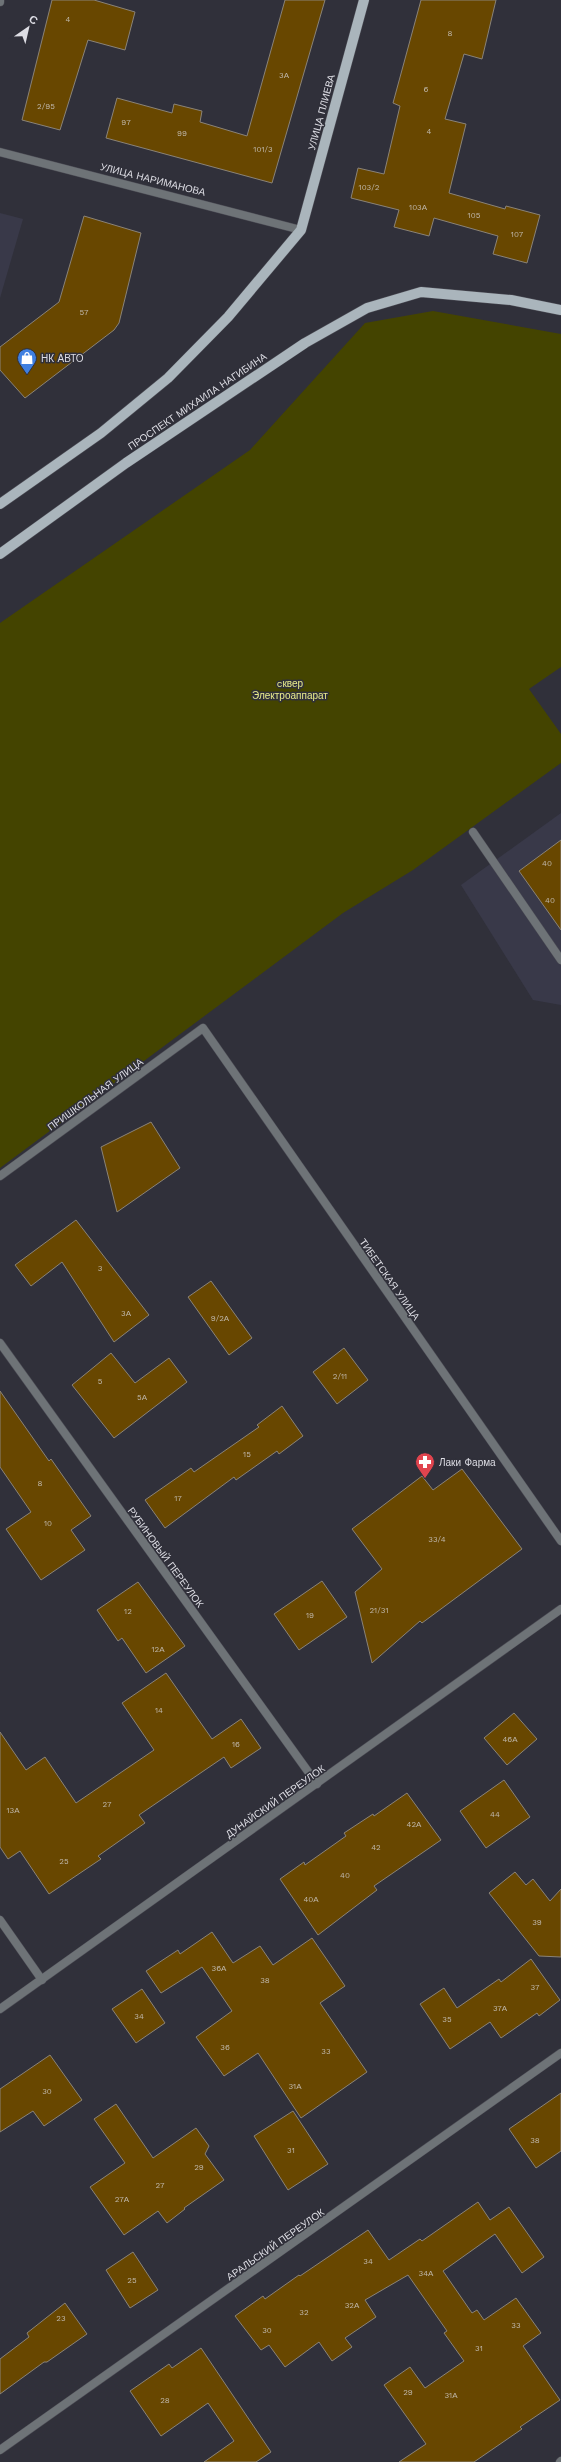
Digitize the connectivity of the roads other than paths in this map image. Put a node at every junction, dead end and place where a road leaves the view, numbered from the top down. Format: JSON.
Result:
{"nodes":[{"id":1,"x":364,"y":0,"type":"edge"},
{"id":2,"x":0,"y":152,"type":"edge"},
{"id":3,"x":301,"y":230,"type":"junction"},
{"id":4,"x":561,"y":310,"type":"edge"},
{"id":5,"x":0,"y":504,"type":"edge"},
{"id":6,"x":0,"y":554,"type":"edge"},
{"id":7,"x":473,"y":832,"type":"dead end"},
{"id":8,"x":561,"y":960,"type":"edge"},
{"id":9,"x":203,"y":1028,"type":"joint"},
{"id":10,"x":0,"y":1176,"type":"edge"},
{"id":11,"x":0,"y":1343,"type":"edge"},
{"id":12,"x":561,"y":1541,"type":"edge"},
{"id":13,"x":561,"y":1609,"type":"edge"},
{"id":14,"x":317,"y":1784,"type":"junction"},
{"id":15,"x":0,"y":1920,"type":"edge"},
{"id":16,"x":42,"y":1980,"type":"junction"},
{"id":17,"x":0,"y":2009,"type":"edge"},
{"id":18,"x":561,"y":2054,"type":"edge"},
{"id":19,"x":0,"y":2450,"type":"edge"}],
"edges":[{"from":1,"to":3,"type":"main road","name":"УЛИЦА ПЛИЕВА"},
{"from":2,"to":3,"type":"street","name":"УЛИЦА НАРИМАНОВА"},
{"from":3,"to":5,"type":"main road"},
{"from":4,"to":6,"type":"main road","name":"ПРОСПЕКТ МИХАИЛА НАГИБИНА"},
{"from":7,"to":8,"type":"street"},
{"from":9,"to":10,"type":"street","name":"ПРИШКОЛЬНАЯ УЛИЦА"},
{"from":9,"to":12,"type":"street","name":"ТИБЕТСКАЯ УЛИЦА"},
{"from":11,"to":14,"type":"street","name":"РУБИНОВЫЙ ПЕРЕУЛОК"},
{"from":13,"to":14,"type":"street","name":"ДУНАЙСКИЙ ПЕРЕУЛОК"},
{"from":14,"to":16,"type":"street","name":"ДУНАЙСКИЙ ПЕРЕУЛОК"},
{"from":15,"to":16,"type":"street"},
{"from":16,"to":17,"type":"street","name":"ДУНАЙСКИЙ ПЕРЕУЛОК"},
{"from":18,"to":19,"type":"street","name":"АРАЛЬСКИЙ ПЕРЕУЛОК"}]}
